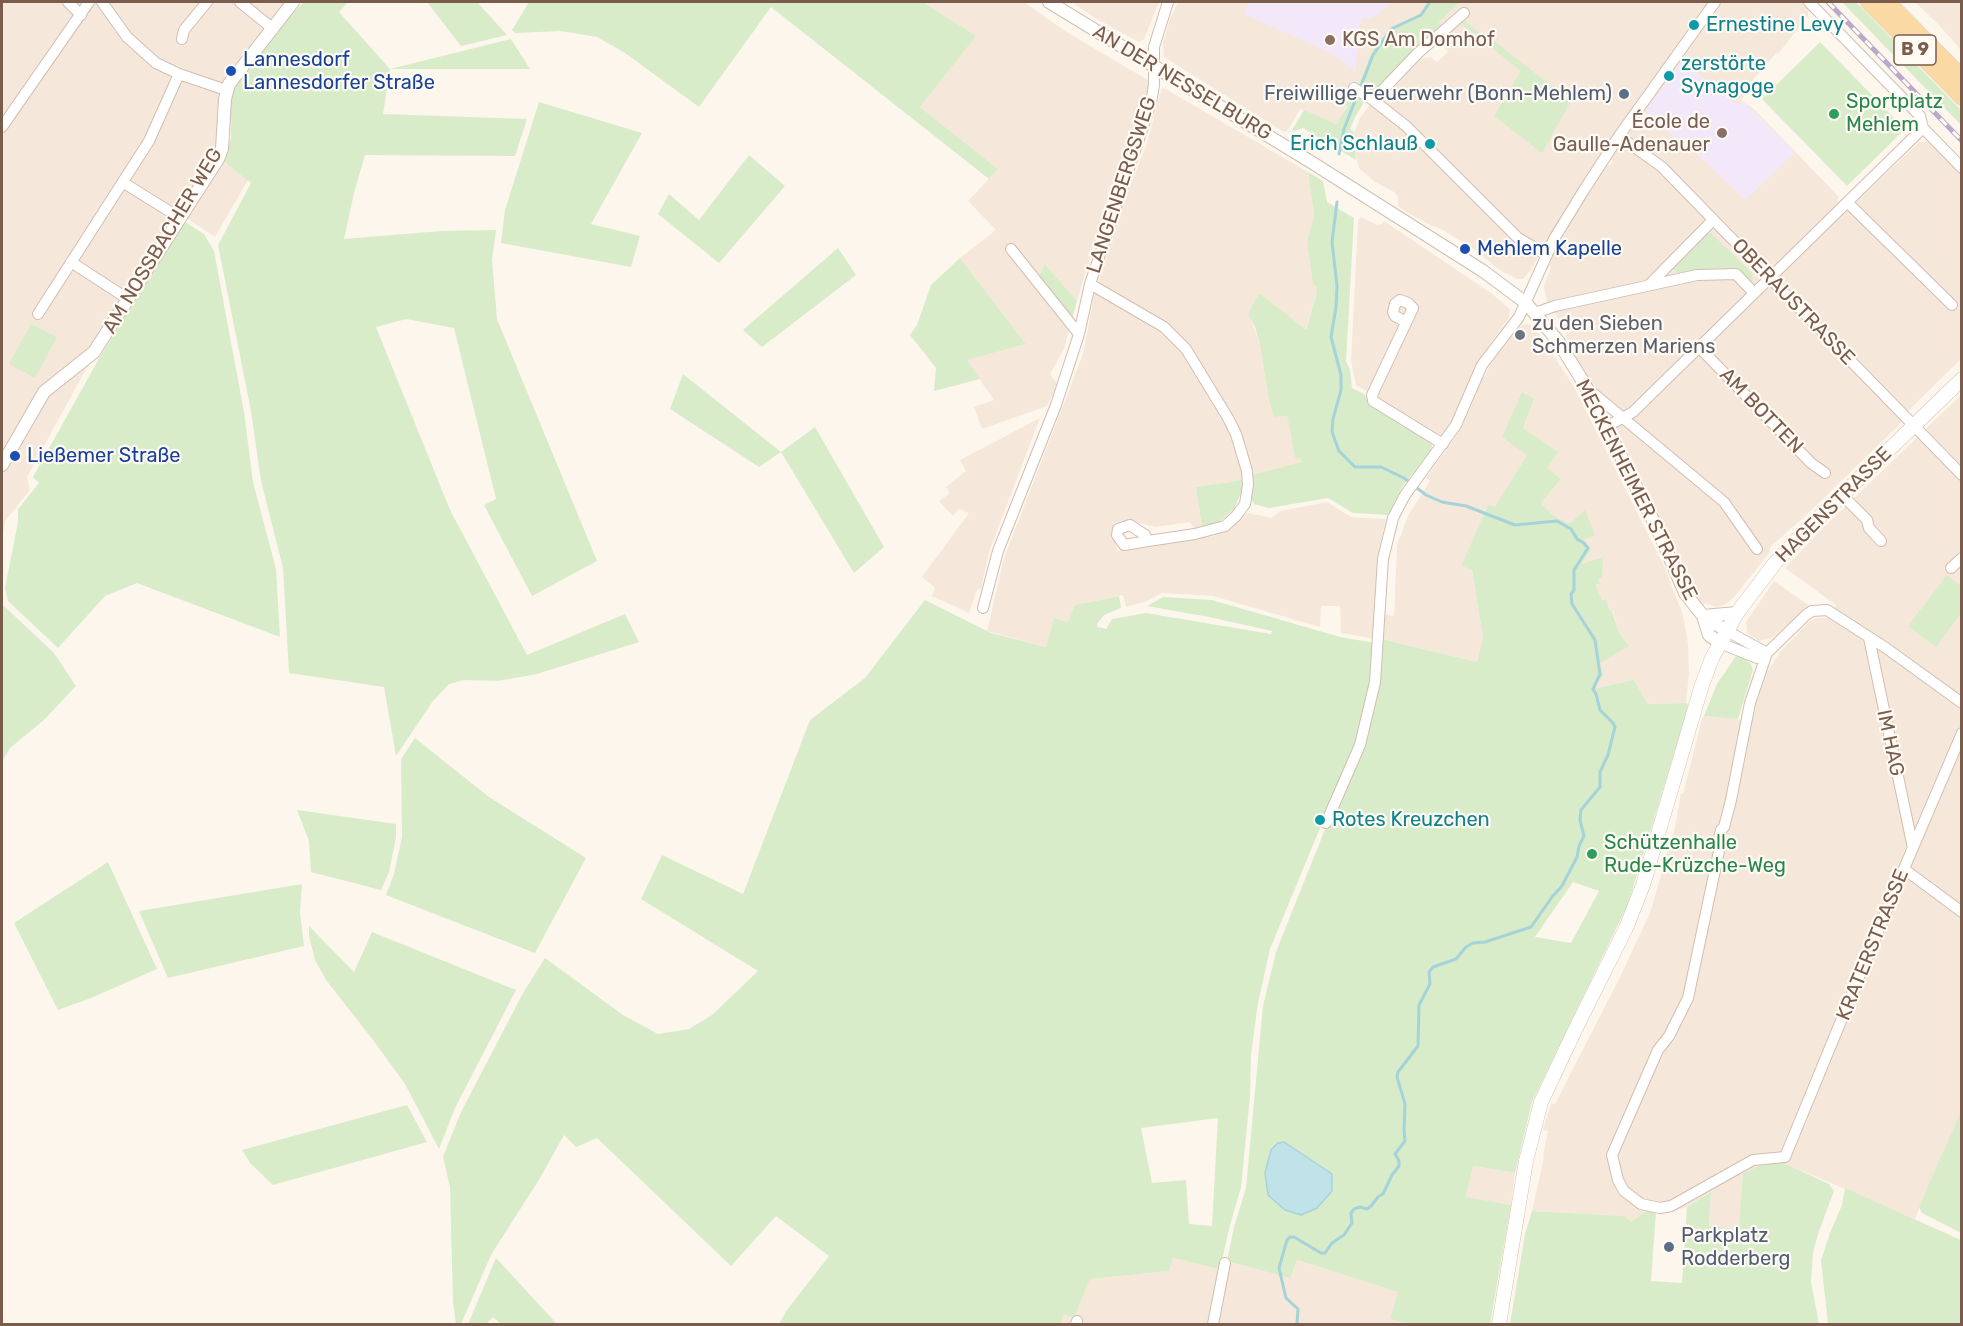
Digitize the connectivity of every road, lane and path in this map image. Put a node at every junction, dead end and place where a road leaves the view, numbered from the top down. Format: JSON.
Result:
{"nodes":[{"id":1,"x":68,"y":2,"type":"edge"},
{"id":2,"x":89,"y":2,"type":"edge"},
{"id":3,"x":102,"y":2,"type":"edge"},
{"id":4,"x":207,"y":2,"type":"edge"},
{"id":5,"x":240,"y":2,"type":"edge"},
{"id":6,"x":293,"y":2,"type":"edge"},
{"id":7,"x":1048,"y":2,"type":"edge"},
{"id":8,"x":1168,"y":2,"type":"edge"},
{"id":9,"x":1715,"y":2,"type":"edge"},
{"id":10,"x":1809,"y":2,"type":"edge"},
{"id":11,"x":1868,"y":2,"type":"edge"},
{"id":12,"x":1888,"y":2,"type":"edge"},
{"id":13,"x":1464,"y":13,"type":"dead end"},
{"id":14,"x":81,"y":15,"type":"junction"},
{"id":15,"x":272,"y":28,"type":"junction"},
{"id":16,"x":182,"y":39,"type":"dead end"},
{"id":17,"x":1154,"y":64,"type":"junction"},
{"id":18,"x":179,"y":74,"type":"junction"},
{"id":19,"x":1962,"y":77,"type":"edge"},
{"id":20,"x":1354,"y":88,"type":"dead end"},
{"id":21,"x":226,"y":90,"type":"junction"},
{"id":22,"x":1369,"y":97,"type":"junction"},
{"id":23,"x":1962,"y":98,"type":"edge"},
{"id":24,"x":3,"y":123,"type":"edge"},
{"id":25,"x":1923,"y":128,"type":"junction"},
{"id":26,"x":1619,"y":136,"type":"junction"},
{"id":27,"x":1962,"y":168,"type":"edge"},
{"id":28,"x":124,"y":183,"type":"junction"},
{"id":29,"x":1848,"y":203,"type":"junction"},
{"id":30,"x":180,"y":219,"type":"junction"},
{"id":31,"x":1713,"y":220,"type":"junction"},
{"id":32,"x":1011,"y":249,"type":"dead end"},
{"id":33,"x":1547,"y":255,"type":"junction"},
{"id":34,"x":71,"y":262,"type":"junction"},
{"id":35,"x":1770,"y":278,"type":"junction"},
{"id":36,"x":1090,"y":284,"type":"junction"},
{"id":37,"x":1649,"y":286,"type":"junction"},
{"id":38,"x":1754,"y":293,"type":"junction"},
{"id":39,"x":128,"y":299,"type":"junction"},
{"id":40,"x":1526,"y":303,"type":"junction"},
{"id":41,"x":1952,"y":305,"type":"dead end"},
{"id":42,"x":1535,"y":313,"type":"junction"},
{"id":43,"x":38,"y":314,"type":"dead end"},
{"id":44,"x":1406,"y":322,"type":"dead end"},
{"id":45,"x":1078,"y":334,"type":"junction"},
{"id":46,"x":1700,"y":348,"type":"junction"},
{"id":47,"x":1962,"y":379,"type":"edge"},
{"id":48,"x":1585,"y":386,"type":"junction"},
{"id":49,"x":1623,"y":419,"type":"junction"},
{"id":50,"x":1914,"y":425,"type":"junction"},
{"id":51,"x":1606,"y":427,"type":"junction"},
{"id":52,"x":1443,"y":444,"type":"junction"},
{"id":53,"x":2,"y":465,"type":"edge"},
{"id":54,"x":1960,"y":472,"type":"edge"},
{"id":55,"x":1825,"y":473,"type":"dead end"},
{"id":56,"x":1843,"y":496,"type":"junction"},
{"id":57,"x":1148,"y":541,"type":"dead end"},
{"id":58,"x":1881,"y":541,"type":"dead end"},
{"id":59,"x":1757,"y":549,"type":"dead end"},
{"id":60,"x":1962,"y":558,"type":"edge"},
{"id":61,"x":1951,"y":568,"type":"dead end"},
{"id":62,"x":983,"y":608,"type":"dead end"},
{"id":63,"x":1737,"y":612,"type":"junction"},
{"id":64,"x":1703,"y":616,"type":"junction"},
{"id":65,"x":1723,"y":637,"type":"junction"},
{"id":66,"x":1869,"y":638,"type":"junction"},
{"id":67,"x":1767,"y":653,"type":"junction"},
{"id":68,"x":1962,"y":703,"type":"edge"},
{"id":69,"x":1962,"y":733,"type":"edge"},
{"id":70,"x":1326,"y":823,"type":"dead end"},
{"id":71,"x":1913,"y":848,"type":"junction"},
{"id":72,"x":1904,"y":869,"type":"junction"},
{"id":73,"x":1962,"y":912,"type":"edge"},
{"id":74,"x":1225,"y":1263,"type":"dead end"},
{"id":75,"x":1213,"y":1324,"type":"edge"},
{"id":76,"x":1499,"y":1324,"type":"edge"}],
"edges":[{"from":1,"to":14,"type":"street"},
{"from":2,"to":14,"type":"street"},
{"from":3,"to":18,"type":"street"},
{"from":4,"to":16,"type":"street"},
{"from":5,"to":15,"type":"street"},
{"from":6,"to":15,"type":"street","name":"AM NOSSBACHER WEG"},
{"from":7,"to":17,"type":"street","name":"AN DER NESSELBURG"},
{"from":8,"to":17,"type":"street","name":"LANGENBERGSWEG"},
{"from":9,"to":26,"type":"street"},
{"from":10,"to":25,"type":"street"},
{"from":11,"to":23,"type":"main road","number":"B 9"},
{"from":12,"to":19,"type":"main road","number":"B 9"},
{"from":13,"to":22,"type":"street"},
{"from":14,"to":24,"type":"street"},
{"from":15,"to":21,"type":"street","name":"AM NOSSBACHER WEG"},
{"from":17,"to":36,"type":"street","name":"LANGENBERGSWEG"},
{"from":17,"to":40,"type":"street","name":"AN DER NESSELBURG"},
{"from":18,"to":21,"type":"street"},
{"from":18,"to":28,"type":"street"},
{"from":20,"to":22,"type":"street"},
{"from":21,"to":30,"type":"street","name":"AM NOSSBACHER WEG"},
{"from":22,"to":33,"type":"street"},
{"from":25,"to":27,"type":"street"},
{"from":25,"to":29,"type":"street"},
{"from":26,"to":31,"type":"street","name":"OBERAUSTRASSE"},
{"from":26,"to":33,"type":"street"},
{"from":28,"to":30,"type":"street"},
{"from":28,"to":34,"type":"street"},
{"from":29,"to":35,"type":"street"},
{"from":29,"to":41,"type":"street"},
{"from":30,"to":39,"type":"street","name":"AM NOSSBACHER WEG"},
{"from":31,"to":35,"type":"street","name":"OBERAUSTRASSE"},
{"from":31,"to":37,"type":"street"},
{"from":32,"to":45,"type":"street"},
{"from":33,"to":40,"type":"street"},
{"from":34,"to":39,"type":"street"},
{"from":34,"to":43,"type":"street"},
{"from":35,"to":38,"type":"street"},
{"from":35,"to":50,"type":"street","name":"OBERAUSTRASSE"},
{"from":36,"to":45,"type":"street","name":"LANGENBERGSWEG"},
{"from":36,"to":57,"type":"street"},
{"from":37,"to":38,"type":"street"},
{"from":37,"to":42,"type":"street"},
{"from":38,"to":46,"type":"street"},
{"from":39,"to":53,"type":"street","name":"AM NOSSBACHER WEG"},
{"from":40,"to":42,"type":"street","name":"MECKENHEIMER STRASSE"},
{"from":40,"to":52,"type":"street"},
{"from":42,"to":48,"type":"street","name":"MECKENHEIMER STRASSE"},
{"from":44,"to":52,"type":"street"},
{"from":45,"to":62,"type":"street","name":"LANGENBERGSWEG"},
{"from":46,"to":49,"type":"street"},
{"from":46,"to":55,"type":"street","name":"AM BOTTEN"},
{"from":47,"to":50,"type":"main road","name":"HAGENSTRASSE"},
{"from":48,"to":49,"type":"street"},
{"from":48,"to":51,"type":"street","name":"MECKENHEIMER STRASSE"},
{"from":49,"to":51,"type":"street"},
{"from":49,"to":59,"type":"street"},
{"from":50,"to":54,"type":"street","name":"OBERAUSTRASSE"},
{"from":50,"to":56,"type":"main road","name":"HAGENSTRASSE"},
{"from":51,"to":64,"type":"street","name":"MECKENHEIMER STRASSE"},
{"from":52,"to":70,"type":"street"},
{"from":56,"to":58,"type":"street"},
{"from":56,"to":63,"type":"main road","name":"HAGENSTRASSE"},
{"from":60,"to":61,"type":"street"},
{"from":63,"to":64,"type":"street","name":"MECKENHEIMER STRASSE"},
{"from":63,"to":65,"type":"main road","name":"HAGENSTRASSE"},
{"from":64,"to":65,"type":"street","name":"MECKENHEIMER STRASSE"},
{"from":65,"to":67,"type":"street"},
{"from":65,"to":76,"type":"main road"},
{"from":66,"to":67,"type":"street"},
{"from":66,"to":68,"type":"street"},
{"from":66,"to":71,"type":"street","name":"IM HAG"},
{"from":67,"to":72,"type":"street","name":"KRATERSTRASSE"},
{"from":69,"to":71,"type":"street","name":"KRATERSTRASSE"},
{"from":71,"to":72,"type":"street","name":"KRATERSTRASSE"},
{"from":72,"to":73,"type":"street"},
{"from":74,"to":75,"type":"street"}]}
